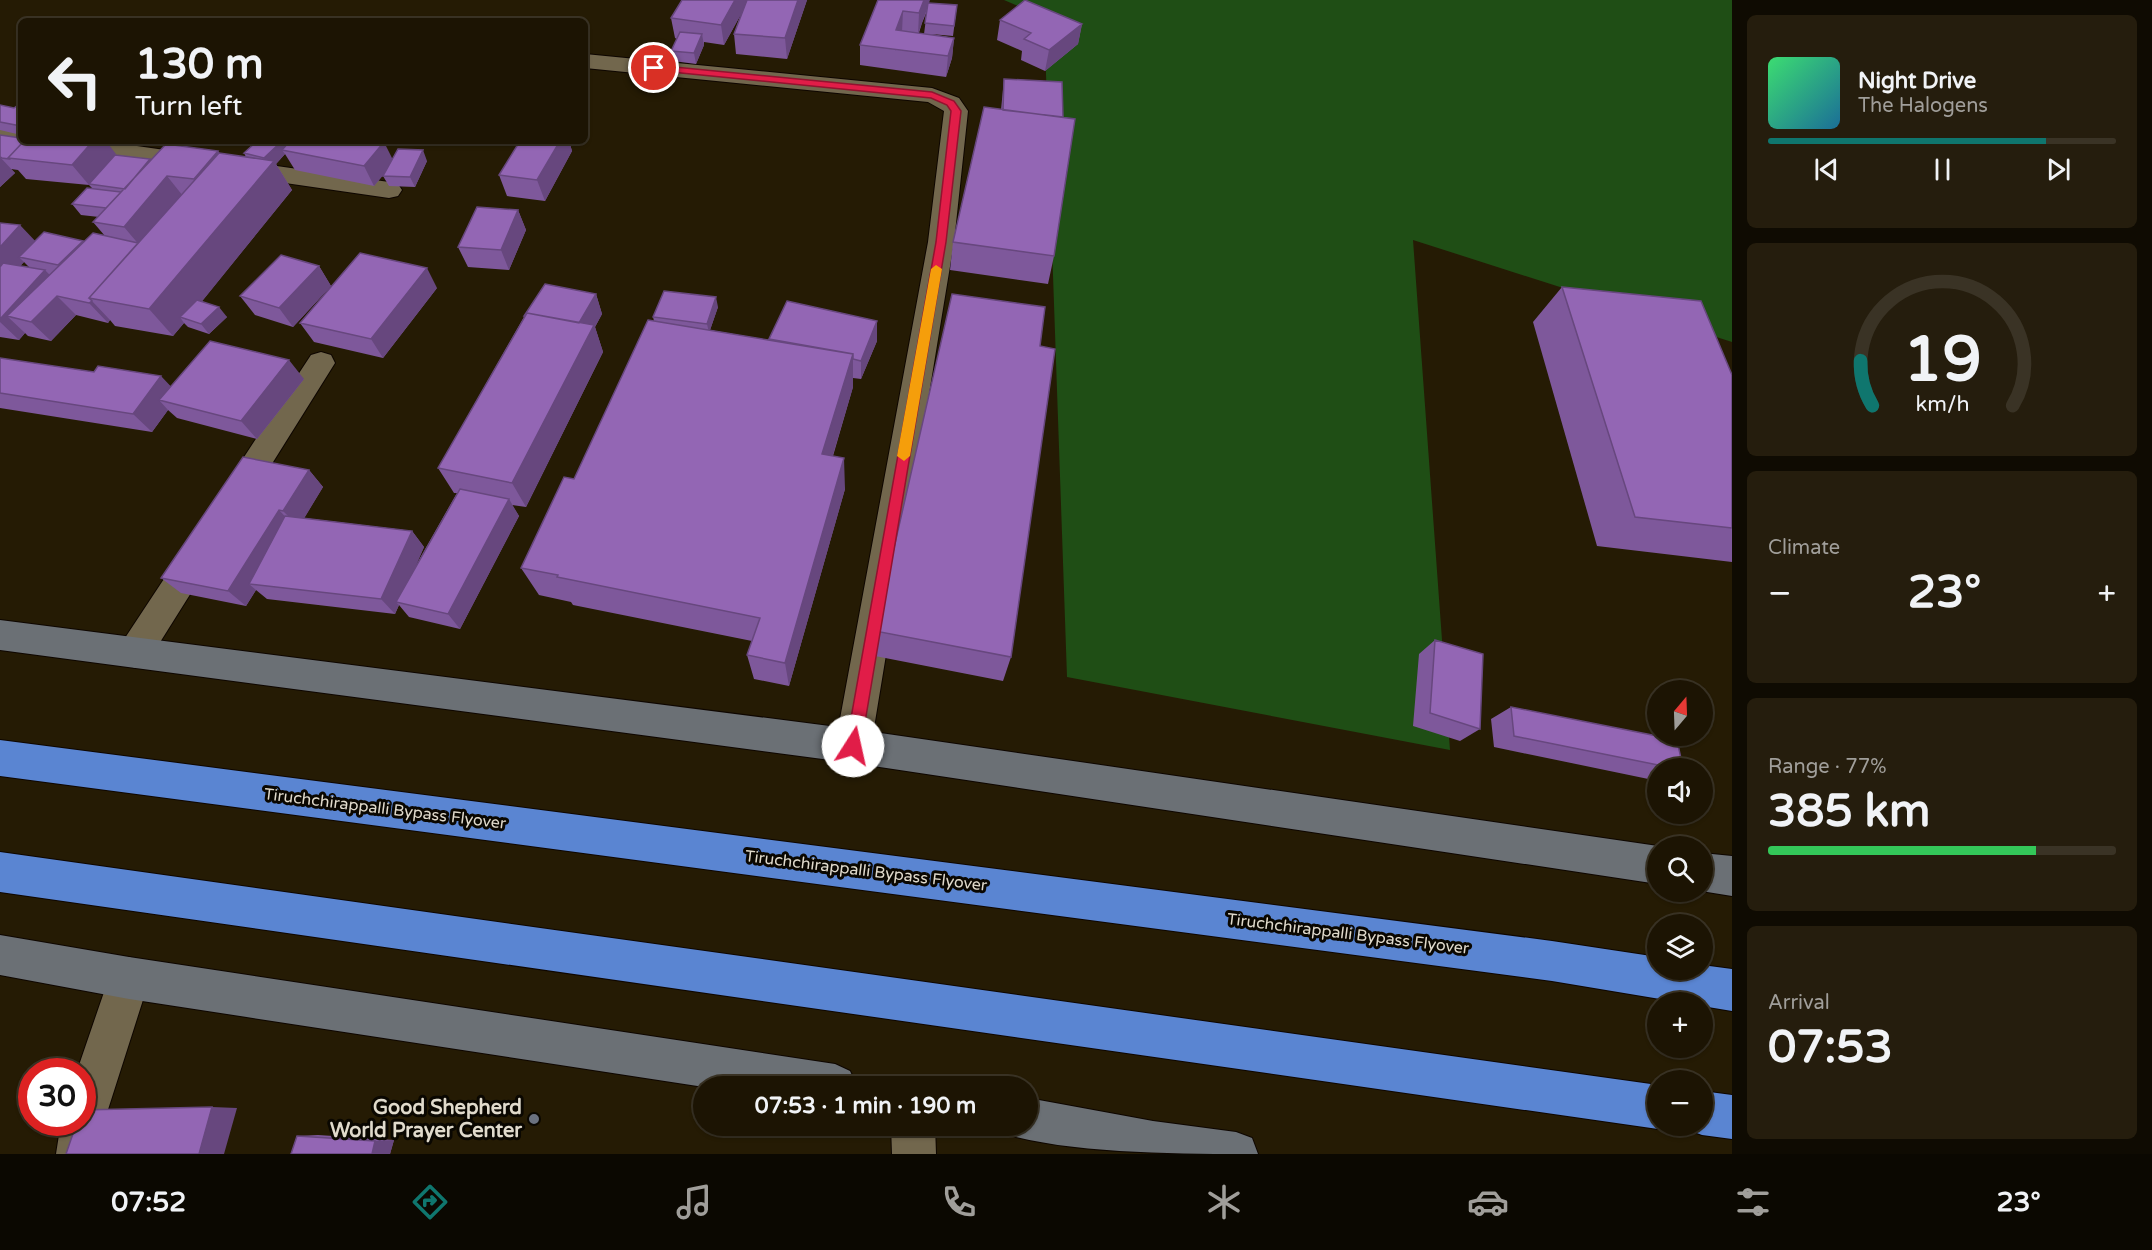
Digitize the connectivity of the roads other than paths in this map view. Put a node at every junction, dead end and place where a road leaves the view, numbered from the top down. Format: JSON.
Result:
{"nodes":[{"id":1,"x":588,"y":61,"type":"edge"},
{"id":2,"x":0,"y":134,"type":"edge"},
{"id":3,"x":18,"y":137,"type":"edge"},
{"id":4,"x":69,"y":144,"type":"edge"},
{"id":5,"x":389,"y":190,"type":"edge"},
{"id":6,"x":321,"y":363,"type":"dead end"},
{"id":7,"x":0,"y":635,"type":"edge"},
{"id":8,"x":135,"y":652,"type":"junction"},
{"id":9,"x":853,"y":746,"type":"junction"},
{"id":10,"x":0,"y":758,"type":"edge"},
{"id":11,"x":1647,"y":863,"type":"edge"},
{"id":12,"x":0,"y":872,"type":"edge"},
{"id":13,"x":1713,"y":873,"type":"edge"},
{"id":14,"x":1732,"y":876,"type":"edge"},
{"id":15,"x":0,"y":955,"type":"edge"},
{"id":16,"x":129,"y":978,"type":"junction"},
{"id":17,"x":1732,"y":990,"type":"edge"},
{"id":18,"x":770,"y":1076,"type":"edge"},
{"id":19,"x":1647,"y":1105,"type":"edge"},
{"id":20,"x":1713,"y":1114,"type":"edge"},
{"id":21,"x":1732,"y":1117,"type":"edge"},
{"id":22,"x":1038,"y":1122,"type":"edge"},
{"id":23,"x":913,"y":1136,"type":"edge"},
{"id":24,"x":1154,"y":1149,"type":"edge"},
{"id":25,"x":78,"y":1154,"type":"edge"},
{"id":26,"x":914,"y":1154,"type":"edge"},
{"id":27,"x":1236,"y":1154,"type":"edge"}],
"edges":[{"from":1,"to":9,"type":"street"},
{"from":2,"to":3,"type":"street"},
{"from":4,"to":5,"type":"street"},
{"from":6,"to":8,"type":"street"},
{"from":7,"to":8,"type":"street"},
{"from":8,"to":9,"type":"street"},
{"from":9,"to":11,"type":"street"},
{"from":10,"to":17,"type":"highway","name":"Tiruchchirappalli Bypass Flyover"},
{"from":12,"to":19,"type":"highway"},
{"from":13,"to":14,"type":"street"},
{"from":15,"to":16,"type":"street"},
{"from":16,"to":18,"type":"street"},
{"from":16,"to":25,"type":"street"},
{"from":20,"to":21,"type":"highway"},
{"from":22,"to":24,"type":"street"},
{"from":23,"to":26,"type":"street"},
{"from":24,"to":27,"type":"street"}]}
